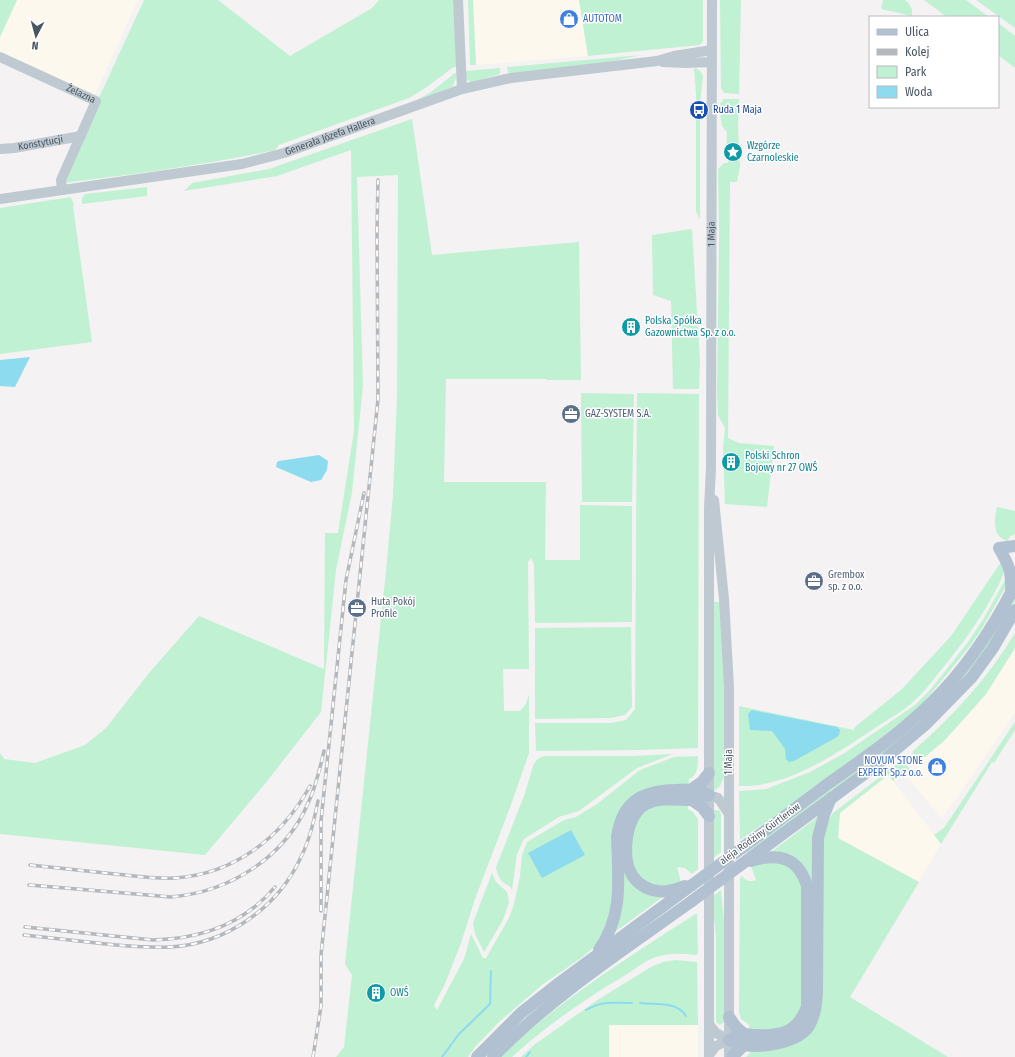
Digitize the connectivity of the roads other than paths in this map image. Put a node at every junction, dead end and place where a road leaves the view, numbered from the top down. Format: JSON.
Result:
{"nodes":[{"id":1,"x":458,"y":0,"type":"edge"},
{"id":2,"x":712,"y":0,"type":"edge"},
{"id":3,"x":712,"y":50,"type":"junction"},
{"id":4,"x":0,"y":57,"type":"edge"},
{"id":5,"x":657,"y":61,"type":"junction"},
{"id":6,"x":712,"y":62,"type":"junction"},
{"id":7,"x":462,"y":89,"type":"junction"},
{"id":8,"x":81,"y":136,"type":"junction"},
{"id":9,"x":0,"y":149,"type":"edge"},
{"id":10,"x":62,"y":190,"type":"junction"},
{"id":11,"x":0,"y":199,"type":"edge"},
{"id":12,"x":711,"y":468,"type":"junction"},
{"id":13,"x":1015,"y":546,"type":"edge"},
{"id":14,"x":1013,"y":589,"type":"edge"},
{"id":15,"x":1015,"y":610,"type":"edge"},
{"id":16,"x":1010,"y":625,"type":"edge"},
{"id":17,"x":709,"y":773,"type":"junction"},
{"id":18,"x":729,"y":777,"type":"junction"},
{"id":19,"x":692,"y":794,"type":"junction"},
{"id":20,"x":709,"y":795,"type":"junction"},
{"id":21,"x":832,"y":797,"type":"junction"},
{"id":22,"x":729,"y":814,"type":"junction"},
{"id":23,"x":709,"y":816,"type":"junction"},
{"id":24,"x":742,"y":864,"type":"junction"},
{"id":25,"x":692,"y":885,"type":"junction"},
{"id":26,"x":594,"y":958,"type":"junction"},
{"id":27,"x":729,"y":1017,"type":"junction"},
{"id":28,"x":709,"y":1024,"type":"junction"},
{"id":29,"x":729,"y":1040,"type":"junction"},
{"id":30,"x":744,"y":1040,"type":"junction"},
{"id":31,"x":709,"y":1056,"type":"edge"},
{"id":32,"x":477,"y":1057,"type":"edge"},
{"id":33,"x":493,"y":1057,"type":"edge"},
{"id":34,"x":729,"y":1057,"type":"edge"},
{"id":35,"x":732,"y":1057,"type":"edge"}],
"edges":[{"from":1,"to":7,"type":"street"},
{"from":2,"to":3,"type":"street","name":"1 Maja"},
{"from":3,"to":5,"type":"street","name":"Generała Józefa Hallera"},
{"from":3,"to":6,"type":"street","name":"1 Maja"},
{"from":4,"to":8,"type":"street","name":"Żelazna"},
{"from":5,"to":6,"type":"street","name":"Generała Józefa Hallera"},
{"from":5,"to":7,"type":"street","name":"Generała Józefa Hallera"},
{"from":6,"to":12,"type":"street","name":"1 Maja"},
{"from":7,"to":10,"type":"street","name":"Generała Józefa Hallera"},
{"from":8,"to":9,"type":"street","name":"Konstytucji"},
{"from":8,"to":10,"type":"street","name":"Żelazna"},
{"from":10,"to":11,"type":"street","name":"Generała Józefa Hallera"},
{"from":12,"to":17,"type":"street","name":"1 Maja"},
{"from":12,"to":18,"type":"street","name":"1 Maja"},
{"from":13,"to":14,"type":"main road"},
{"from":14,"to":25,"type":"main road","name":"aleja Rodziny Gürtlerów","bridge":true},
{"from":15,"to":16,"type":"main road","name":"aleja Rodziny Gürtlerów"},
{"from":16,"to":21,"type":"main road","name":"aleja Rodziny Gürtlerów"},
{"from":17,"to":19,"type":"main road"},
{"from":17,"to":20,"type":"street","name":"1 Maja"},
{"from":18,"to":20,"type":"street"},
{"from":18,"to":22,"type":"street","name":"1 Maja"},
{"from":19,"to":20,"type":"main road"},
{"from":19,"to":23,"type":"main road"},
{"from":19,"to":25,"type":"main road"},
{"from":19,"to":26,"type":"main road"},
{"from":20,"to":22,"type":"street"},
{"from":20,"to":23,"type":"street","name":"1 Maja"},
{"from":21,"to":24,"type":"main road","name":"aleja Rodziny Gürtlerów"},
{"from":21,"to":30,"type":"main road"},
{"from":22,"to":27,"type":"street","name":"1 Maja"},
{"from":23,"to":28,"type":"street","name":"1 Maja"},
{"from":24,"to":30,"type":"main road"},
{"from":24,"to":33,"type":"main road","name":"aleja Rodziny Gürtlerów","bridge":true},
{"from":25,"to":26,"type":"main road","name":"aleja Rodziny Gürtlerów"},
{"from":26,"to":32,"type":"main road","name":"aleja Rodziny Gürtlerów"},
{"from":27,"to":29,"type":"street","name":"1 Maja"},
{"from":27,"to":30,"type":"main road"},
{"from":28,"to":29,"type":"street"},
{"from":28,"to":31,"type":"street","name":"1 Maja"},
{"from":29,"to":30,"type":"main road"},
{"from":29,"to":31,"type":"street"},
{"from":29,"to":34,"type":"street","name":"1 Maja"},
{"from":30,"to":35,"type":"main road"}]}
